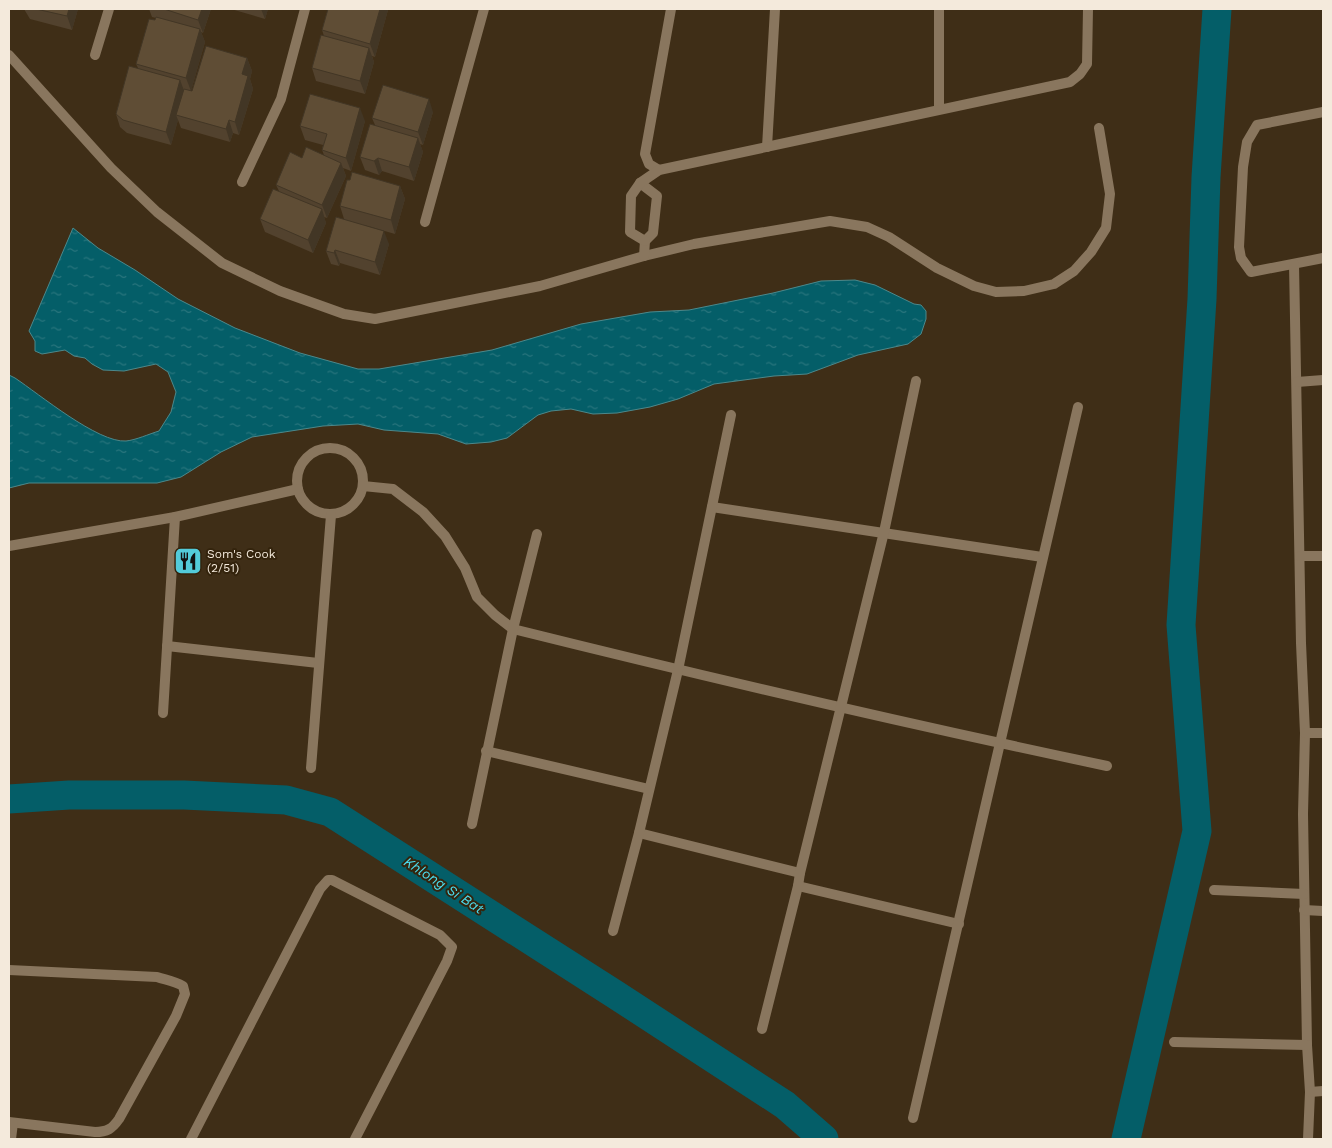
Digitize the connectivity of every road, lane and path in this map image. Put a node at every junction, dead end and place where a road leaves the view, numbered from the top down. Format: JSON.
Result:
{"nodes":[{"id":1,"x":109,"y":9,"type":"edge"},
{"id":2,"x":305,"y":9,"type":"edge"},
{"id":3,"x":484,"y":9,"type":"edge"},
{"id":4,"x":671,"y":9,"type":"edge"},
{"id":5,"x":775,"y":9,"type":"edge"},
{"id":6,"x":939,"y":9,"type":"edge"},
{"id":7,"x":1088,"y":9,"type":"edge"},
{"id":8,"x":9,"y":55,"type":"edge"},
{"id":9,"x":95,"y":55,"type":"dead end"},
{"id":10,"x":939,"y":110,"type":"junction"},
{"id":11,"x":1323,"y":112,"type":"edge"},
{"id":12,"x":1099,"y":128,"type":"dead end"},
{"id":13,"x":767,"y":147,"type":"junction"},
{"id":14,"x":659,"y":170,"type":"junction"},
{"id":15,"x":242,"y":182,"type":"dead end"},
{"id":16,"x":640,"y":183,"type":"junction"},
{"id":17,"x":425,"y":222,"type":"dead end"},
{"id":18,"x":645,"y":241,"type":"junction"},
{"id":19,"x":644,"y":256,"type":"junction"},
{"id":20,"x":1323,"y":258,"type":"edge"},
{"id":21,"x":1294,"y":264,"type":"junction"},
{"id":22,"x":1323,"y":380,"type":"edge"},
{"id":23,"x":916,"y":382,"type":"dead end"},
{"id":24,"x":1297,"y":382,"type":"junction"},
{"id":25,"x":1078,"y":407,"type":"dead end"},
{"id":26,"x":731,"y":415,"type":"dead end"},
{"id":27,"x":363,"y":486,"type":"junction"},
{"id":28,"x":298,"y":489,"type":"junction"},
{"id":29,"x":712,"y":507,"type":"junction"},
{"id":30,"x":331,"y":515,"type":"junction"},
{"id":31,"x":175,"y":517,"type":"junction"},
{"id":32,"x":884,"y":532,"type":"junction"},
{"id":33,"x":538,"y":534,"type":"dead end"},
{"id":34,"x":9,"y":546,"type":"edge"},
{"id":35,"x":1300,"y":556,"type":"junction"},
{"id":36,"x":1323,"y":556,"type":"edge"},
{"id":37,"x":1042,"y":557,"type":"junction"},
{"id":38,"x":513,"y":629,"type":"junction"},
{"id":39,"x":167,"y":646,"type":"junction"},
{"id":40,"x":318,"y":663,"type":"junction"},
{"id":41,"x":678,"y":670,"type":"junction"},
{"id":42,"x":840,"y":708,"type":"junction"},
{"id":43,"x":163,"y":714,"type":"dead end"},
{"id":44,"x":1305,"y":733,"type":"junction"},
{"id":45,"x":1323,"y":733,"type":"edge"},
{"id":46,"x":1001,"y":743,"type":"junction"},
{"id":47,"x":486,"y":751,"type":"junction"},
{"id":48,"x":1107,"y":766,"type":"dead end"},
{"id":49,"x":311,"y":768,"type":"dead end"},
{"id":50,"x":650,"y":789,"type":"junction"},
{"id":51,"x":472,"y":824,"type":"dead end"},
{"id":52,"x":639,"y":834,"type":"junction"},
{"id":53,"x":800,"y":873,"type":"junction"},
{"id":54,"x":798,"y":886,"type":"junction"},
{"id":55,"x":1214,"y":890,"type":"dead end"},
{"id":56,"x":1304,"y":894,"type":"junction"},
{"id":57,"x":1304,"y":910,"type":"junction"},
{"id":58,"x":1323,"y":911,"type":"edge"},
{"id":59,"x":960,"y":924,"type":"junction"},
{"id":60,"x":613,"y":931,"type":"dead end"},
{"id":61,"x":9,"y":970,"type":"edge"},
{"id":62,"x":762,"y":1029,"type":"dead end"},
{"id":63,"x":1174,"y":1042,"type":"dead end"},
{"id":64,"x":1307,"y":1045,"type":"junction"},
{"id":65,"x":1310,"y":1092,"type":"junction"},
{"id":66,"x":1323,"y":1092,"type":"edge"},
{"id":67,"x":913,"y":1118,"type":"dead end"},
{"id":68,"x":11,"y":1123,"type":"edge"},
{"id":69,"x":11,"y":1139,"type":"edge"},
{"id":70,"x":191,"y":1139,"type":"edge"},
{"id":71,"x":355,"y":1139,"type":"edge"},
{"id":72,"x":1308,"y":1139,"type":"edge"}],
"edges":[{"from":1,"to":9,"type":"street"},
{"from":2,"to":15,"type":"street"},
{"from":3,"to":17,"type":"street"},
{"from":4,"to":14,"type":"street"},
{"from":5,"to":13,"type":"street"},
{"from":6,"to":10,"type":"street"},
{"from":7,"to":10,"type":"street"},
{"from":8,"to":19,"type":"street"},
{"from":10,"to":13,"type":"street"},
{"from":11,"to":21,"type":"street"},
{"from":12,"to":19,"type":"street"},
{"from":13,"to":14,"type":"street"},
{"from":14,"to":16,"type":"street"},
{"from":16,"to":18,"type":"street"},
{"from":16,"to":18,"type":"street"},
{"from":18,"to":19,"type":"street"},
{"from":20,"to":21,"type":"street"},
{"from":21,"to":24,"type":"street"},
{"from":22,"to":24,"type":"street"},
{"from":23,"to":32,"type":"street"},
{"from":24,"to":35,"type":"street"},
{"from":25,"to":37,"type":"street"},
{"from":26,"to":29,"type":"street"},
{"from":27,"to":28,"type":"street"},
{"from":27,"to":30,"type":"street"},
{"from":27,"to":38,"type":"street"},
{"from":28,"to":30,"type":"street"},
{"from":28,"to":31,"type":"street"},
{"from":29,"to":32,"type":"street"},
{"from":29,"to":41,"type":"street"},
{"from":30,"to":40,"type":"street"},
{"from":31,"to":34,"type":"street"},
{"from":31,"to":39,"type":"street"},
{"from":32,"to":37,"type":"street"},
{"from":32,"to":42,"type":"street"},
{"from":33,"to":38,"type":"street"},
{"from":35,"to":36,"type":"street"},
{"from":35,"to":44,"type":"street"},
{"from":37,"to":46,"type":"street"},
{"from":38,"to":41,"type":"street"},
{"from":38,"to":47,"type":"street"},
{"from":39,"to":40,"type":"street"},
{"from":39,"to":43,"type":"street"},
{"from":40,"to":49,"type":"street"},
{"from":41,"to":42,"type":"street"},
{"from":41,"to":50,"type":"street"},
{"from":42,"to":46,"type":"street"},
{"from":42,"to":53,"type":"street"},
{"from":44,"to":45,"type":"street"},
{"from":44,"to":56,"type":"street"},
{"from":46,"to":48,"type":"street"},
{"from":46,"to":59,"type":"street"},
{"from":47,"to":50,"type":"street"},
{"from":47,"to":51,"type":"street"},
{"from":50,"to":52,"type":"street"},
{"from":52,"to":53,"type":"street"},
{"from":52,"to":60,"type":"street"},
{"from":53,"to":54,"type":"street"},
{"from":54,"to":59,"type":"street"},
{"from":54,"to":62,"type":"street"},
{"from":55,"to":56,"type":"street"},
{"from":56,"to":57,"type":"street"},
{"from":57,"to":58,"type":"street"},
{"from":57,"to":64,"type":"street"},
{"from":59,"to":67,"type":"street"},
{"from":61,"to":68,"type":"street"},
{"from":63,"to":64,"type":"street"},
{"from":64,"to":65,"type":"street"},
{"from":65,"to":66,"type":"street"},
{"from":65,"to":72,"type":"street"},
{"from":68,"to":69,"type":"street"},
{"from":70,"to":71,"type":"street"}]}
